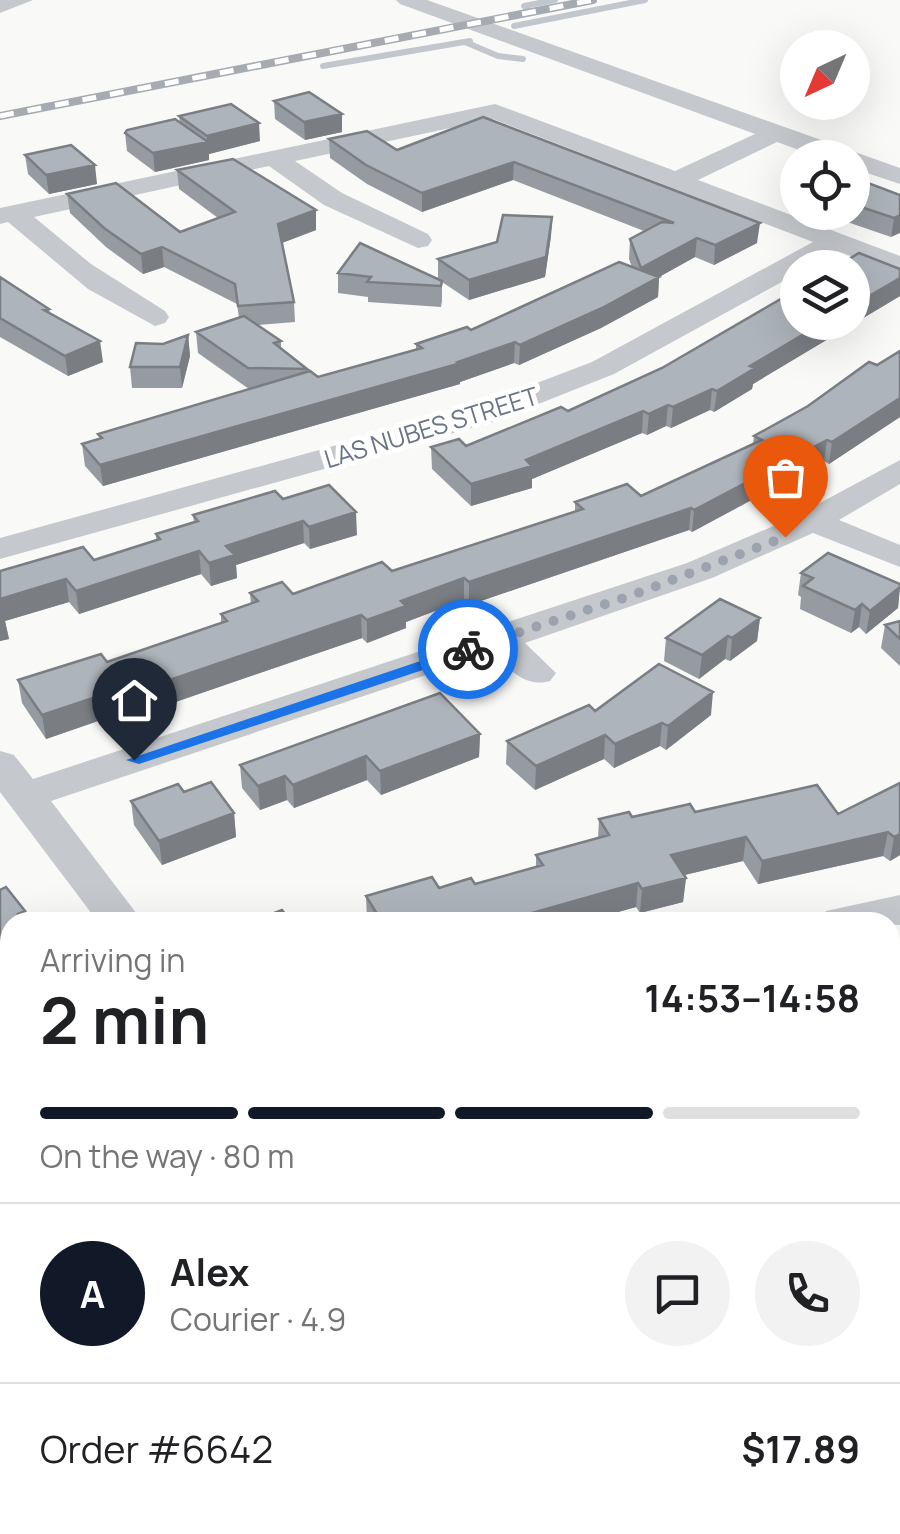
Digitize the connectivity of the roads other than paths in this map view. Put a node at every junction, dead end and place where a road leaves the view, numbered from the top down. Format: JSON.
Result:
{"nodes":[{"id":1,"x":22,"y":0,"type":"edge"},
{"id":2,"x":380,"y":0,"type":"edge"},
{"id":3,"x":407,"y":0,"type":"edge"},
{"id":4,"x":0,"y":7,"type":"edge"},
{"id":5,"x":596,"y":69,"type":"junction"},
{"id":6,"x":776,"y":133,"type":"junction"},
{"id":7,"x":796,"y":140,"type":"edge"},
{"id":8,"x":274,"y":158,"type":"junction"},
{"id":9,"x":870,"y":166,"type":"edge"},
{"id":10,"x":900,"y":176,"type":"edge"},
{"id":11,"x":674,"y":181,"type":"junction"},
{"id":12,"x":7,"y":215,"type":"edge"},
{"id":13,"x":418,"y":240,"type":"dead end"},
{"id":14,"x":836,"y":241,"type":"junction"},
{"id":15,"x":900,"y":266,"type":"edge"},
{"id":16,"x":155,"y":317,"type":"dead end"},
{"id":17,"x":900,"y":470,"type":"edge"},
{"id":18,"x":816,"y":522,"type":"junction"},
{"id":19,"x":0,"y":549,"type":"edge"},
{"id":20,"x":900,"y":557,"type":"edge"},
{"id":21,"x":498,"y":640,"type":"junction"},
{"id":22,"x":537,"y":672,"type":"dead end"},
{"id":23,"x":12,"y":780,"type":"edge"},
{"id":24,"x":113,"y":912,"type":"edge"}],
"edges":[{"from":1,"to":4,"type":"street"},
{"from":2,"to":5,"type":"street"},
{"from":3,"to":5,"type":"street"},
{"from":5,"to":6,"type":"street"},
{"from":6,"to":7,"type":"street"},
{"from":6,"to":11,"type":"street"},
{"from":8,"to":11,"type":"street"},
{"from":8,"to":12,"type":"street"},
{"from":8,"to":13,"type":"street"},
{"from":9,"to":10,"type":"street"},
{"from":11,"to":14,"type":"street"},
{"from":12,"to":16,"type":"street"},
{"from":14,"to":15,"type":"street"},
{"from":14,"to":19,"type":"street","name":"LAS NUBES STREET"},
{"from":17,"to":18,"type":"street"},
{"from":18,"to":20,"type":"street"},
{"from":18,"to":21,"type":"street"},
{"from":21,"to":22,"type":"street"},
{"from":21,"to":23,"type":"street"},
{"from":23,"to":24,"type":"street"}]}
